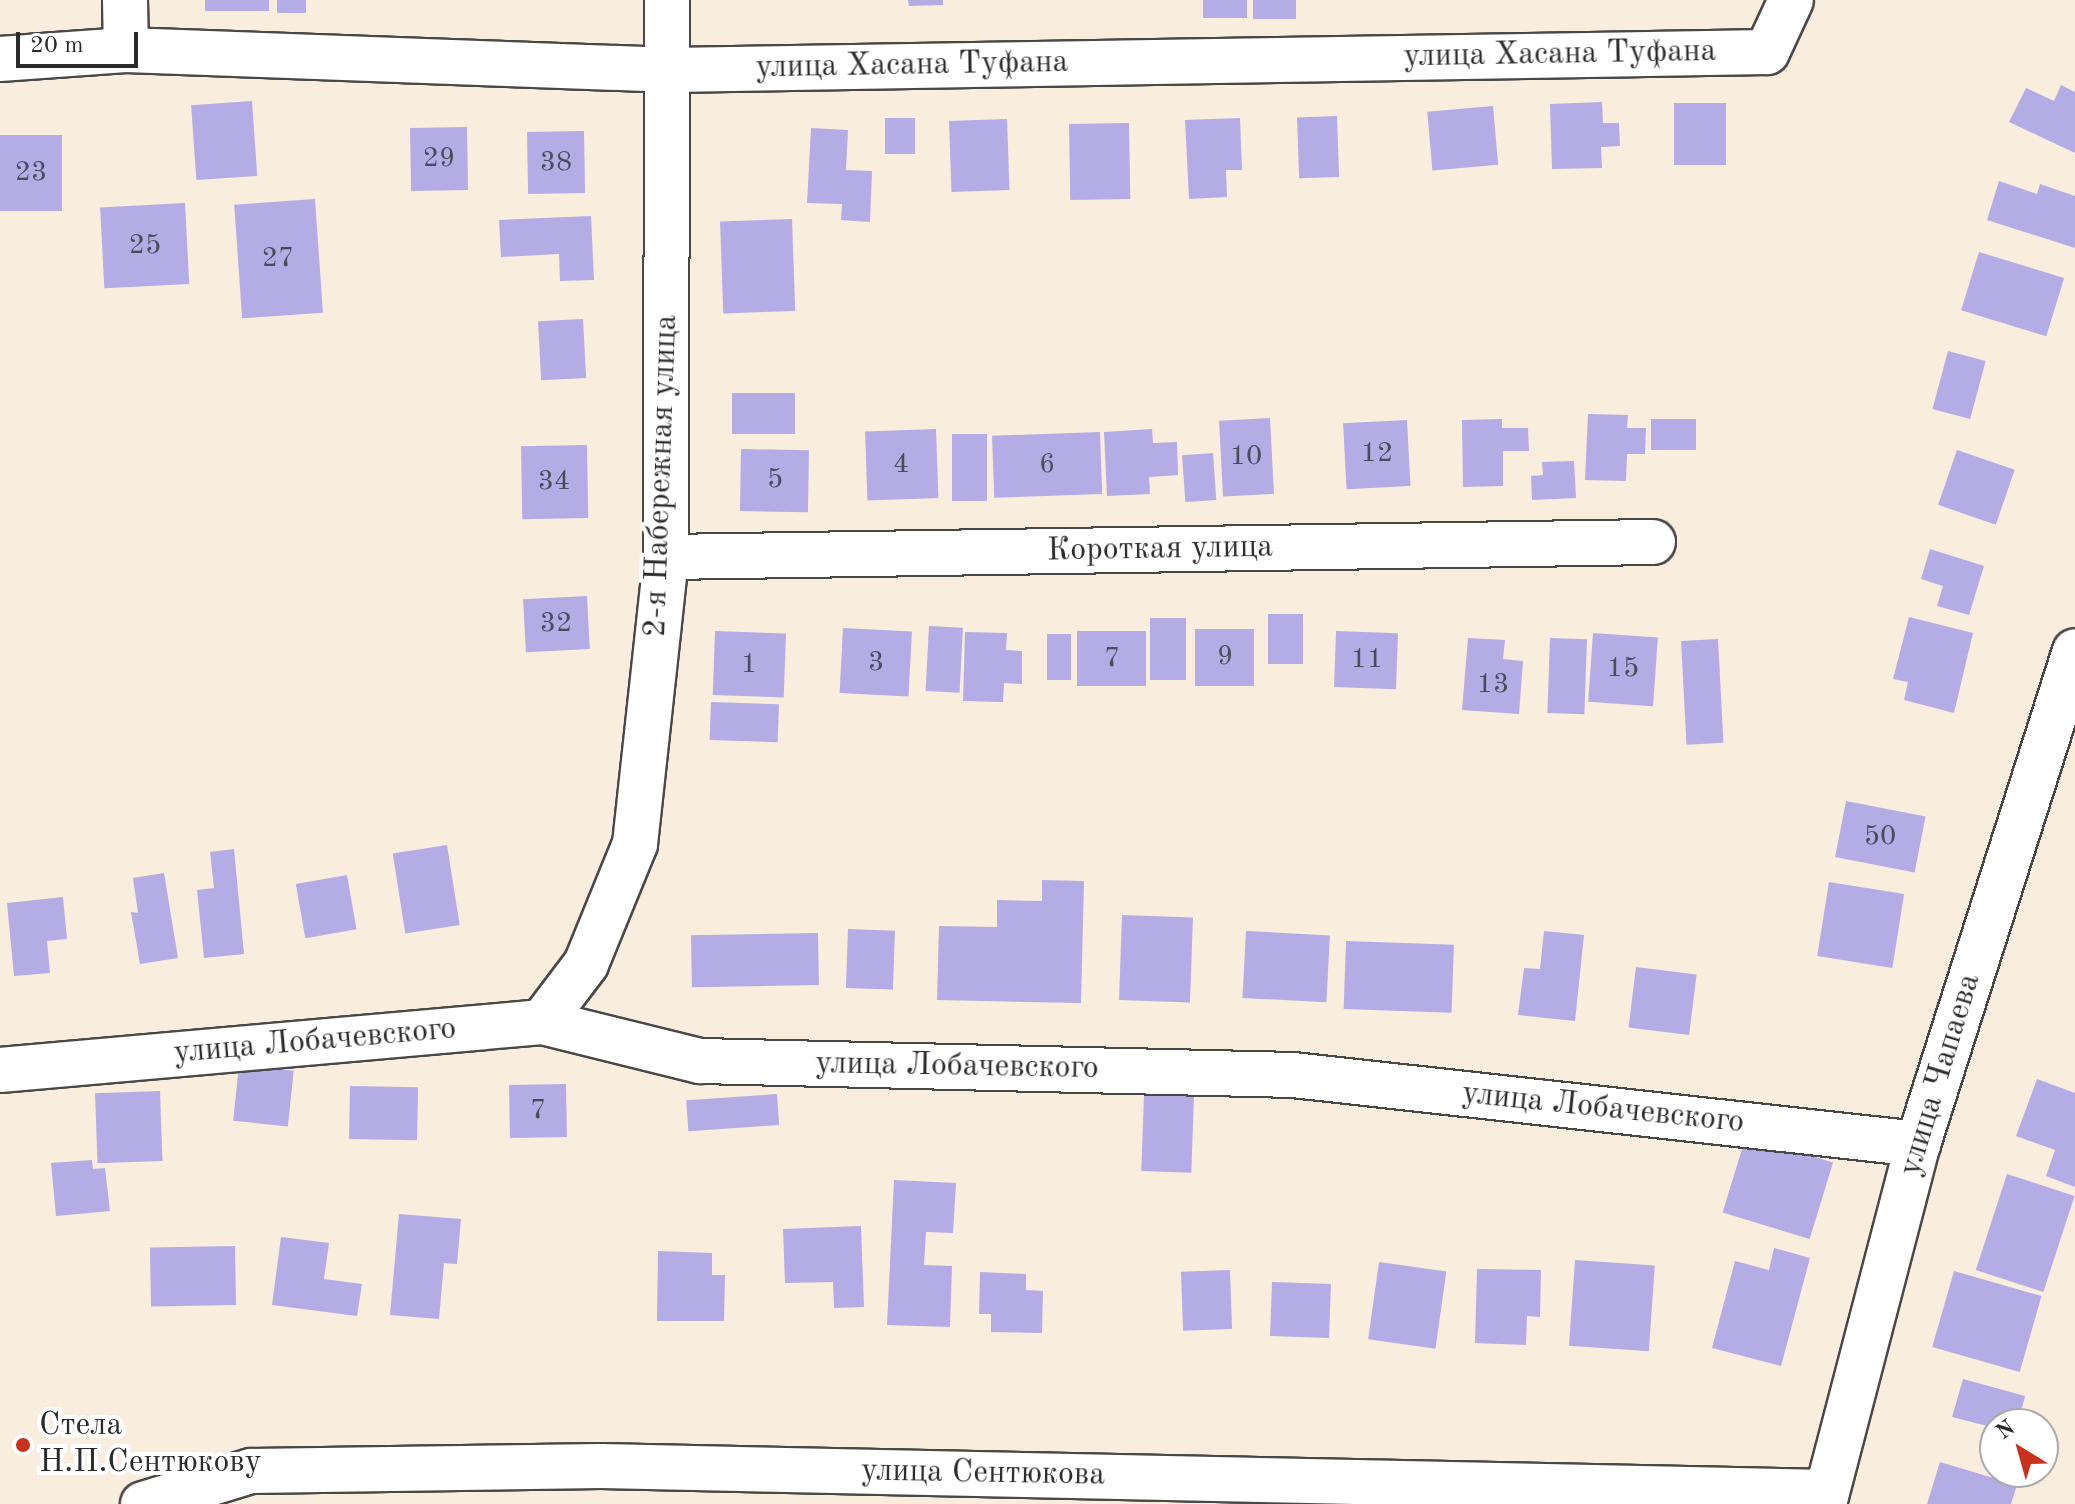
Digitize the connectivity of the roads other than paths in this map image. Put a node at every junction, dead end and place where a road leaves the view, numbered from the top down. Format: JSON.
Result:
{"nodes":[{"id":1,"x":125,"y":0,"type":"edge"},
{"id":2,"x":667,"y":0,"type":"edge"},
{"id":3,"x":1791,"y":0,"type":"edge"},
{"id":4,"x":126,"y":50,"type":"junction"},
{"id":5,"x":0,"y":59,"type":"edge"},
{"id":6,"x":671,"y":70,"type":"junction"},
{"id":7,"x":1653,"y":542,"type":"dead end"},
{"id":8,"x":666,"y":557,"type":"junction"},
{"id":9,"x":2075,"y":651,"type":"edge"},
{"id":10,"x":542,"y":1022,"type":"junction"},
{"id":11,"x":0,"y":1070,"type":"edge"},
{"id":12,"x":1918,"y":1144,"type":"junction"},
{"id":13,"x":1826,"y":1498,"type":"edge"},
{"id":14,"x":143,"y":1504,"type":"edge"}],
"edges":[{"from":1,"to":4,"type":"street"},
{"from":2,"to":6,"type":"street","name":"2-я Набережная улица"},
{"from":3,"to":6,"type":"street","name":"улица Хасана Туфана"},
{"from":4,"to":5,"type":"street","name":"улица Хасана Туфана"},
{"from":4,"to":6,"type":"street","name":"улица Хасана Туфана"},
{"from":6,"to":8,"type":"street","name":"2-я Набережная улица"},
{"from":7,"to":8,"type":"street","name":"Короткая улица"},
{"from":8,"to":10,"type":"street","name":"2-я Набережная улица"},
{"from":9,"to":12,"type":"street","name":"улица Чапаева"},
{"from":10,"to":11,"type":"street","name":"улица Лобачевского"},
{"from":10,"to":12,"type":"street","name":"улица Лобачевского"},
{"from":12,"to":13,"type":"street","name":"улица Чапаева"},
{"from":13,"to":14,"type":"street","name":"улица Сентюкова"}]}
